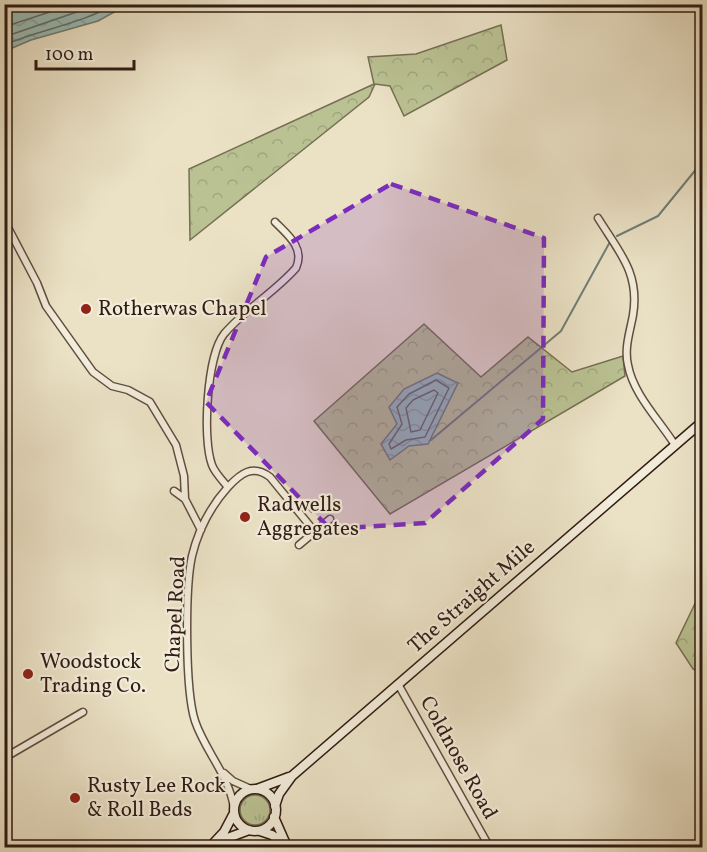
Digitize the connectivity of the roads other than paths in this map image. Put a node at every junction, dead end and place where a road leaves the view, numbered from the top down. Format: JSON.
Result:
{"nodes":[{"id":1,"x":598,"y":218,"type":"dead end"},
{"id":2,"x":4,"y":220,"type":"edge"},
{"id":3,"x":275,"y":222,"type":"dead end"},
{"id":4,"x":702,"y":422,"type":"edge"},
{"id":5,"x":675,"y":445,"type":"junction"},
{"id":6,"x":228,"y":488,"type":"junction"},
{"id":7,"x":174,"y":491,"type":"dead end"},
{"id":8,"x":185,"y":499,"type":"junction"},
{"id":9,"x":330,"y":519,"type":"dead end"},
{"id":10,"x":201,"y":530,"type":"junction"},
{"id":11,"x":315,"y":532,"type":"junction"},
{"id":12,"x":299,"y":545,"type":"dead end"},
{"id":13,"x":398,"y":684,"type":"junction"},
{"id":14,"x":83,"y":712,"type":"dead end"},
{"id":15,"x":4,"y":758,"type":"edge"},
{"id":16,"x":221,"y":770,"type":"junction"},
{"id":17,"x":292,"y":776,"type":"junction"},
{"id":18,"x":255,"y":790,"type":"junction"},
{"id":19,"x":275,"y":806,"type":"junction"},
{"id":20,"x":234,"y":811,"type":"junction"},
{"id":21,"x":274,"y":817,"type":"junction"},
{"id":22,"x":249,"y":830,"type":"junction"},
{"id":23,"x":259,"y":831,"type":"junction"},
{"id":24,"x":210,"y":846,"type":"edge"},
{"id":25,"x":288,"y":846,"type":"edge"},
{"id":26,"x":490,"y":848,"type":"edge"}],
"edges":[{"from":1,"to":5,"type":"street"},
{"from":2,"to":8,"type":"street"},
{"from":3,"to":6,"type":"street"},
{"from":4,"to":5,"type":"main road","name":"The Straight Mile"},
{"from":5,"to":13,"type":"main road","name":"The Straight Mile"},
{"from":6,"to":10,"type":"street","name":"Chapel Road"},
{"from":6,"to":11,"type":"street","name":"Chapel Road"},
{"from":7,"to":8,"type":"street"},
{"from":8,"to":10,"type":"street"},
{"from":9,"to":11,"type":"street"},
{"from":10,"to":16,"type":"street","name":"Chapel Road"},
{"from":11,"to":12,"type":"street"},
{"from":13,"to":17,"type":"main road","name":"The Straight Mile"},
{"from":13,"to":26,"type":"street","name":"Coldnose Road"},
{"from":14,"to":15,"type":"street"},
{"from":16,"to":18,"type":"street","name":"Chapel Road"},
{"from":16,"to":20,"type":"street","name":"Chapel Road"},
{"from":17,"to":18,"type":"main road","name":"The Straight Mile"},
{"from":17,"to":19,"type":"main road","name":"The Straight Mile"},
{"from":18,"to":19,"type":"main road"},
{"from":18,"to":20,"type":"main road"},
{"from":19,"to":21,"type":"main road"},
{"from":20,"to":22,"type":"main road"},
{"from":20,"to":24,"type":"main road"},
{"from":21,"to":23,"type":"main road"},
{"from":21,"to":25,"type":"main road"},
{"from":22,"to":23,"type":"main road"},
{"from":22,"to":24,"type":"main road"},
{"from":23,"to":25,"type":"main road"}]}
